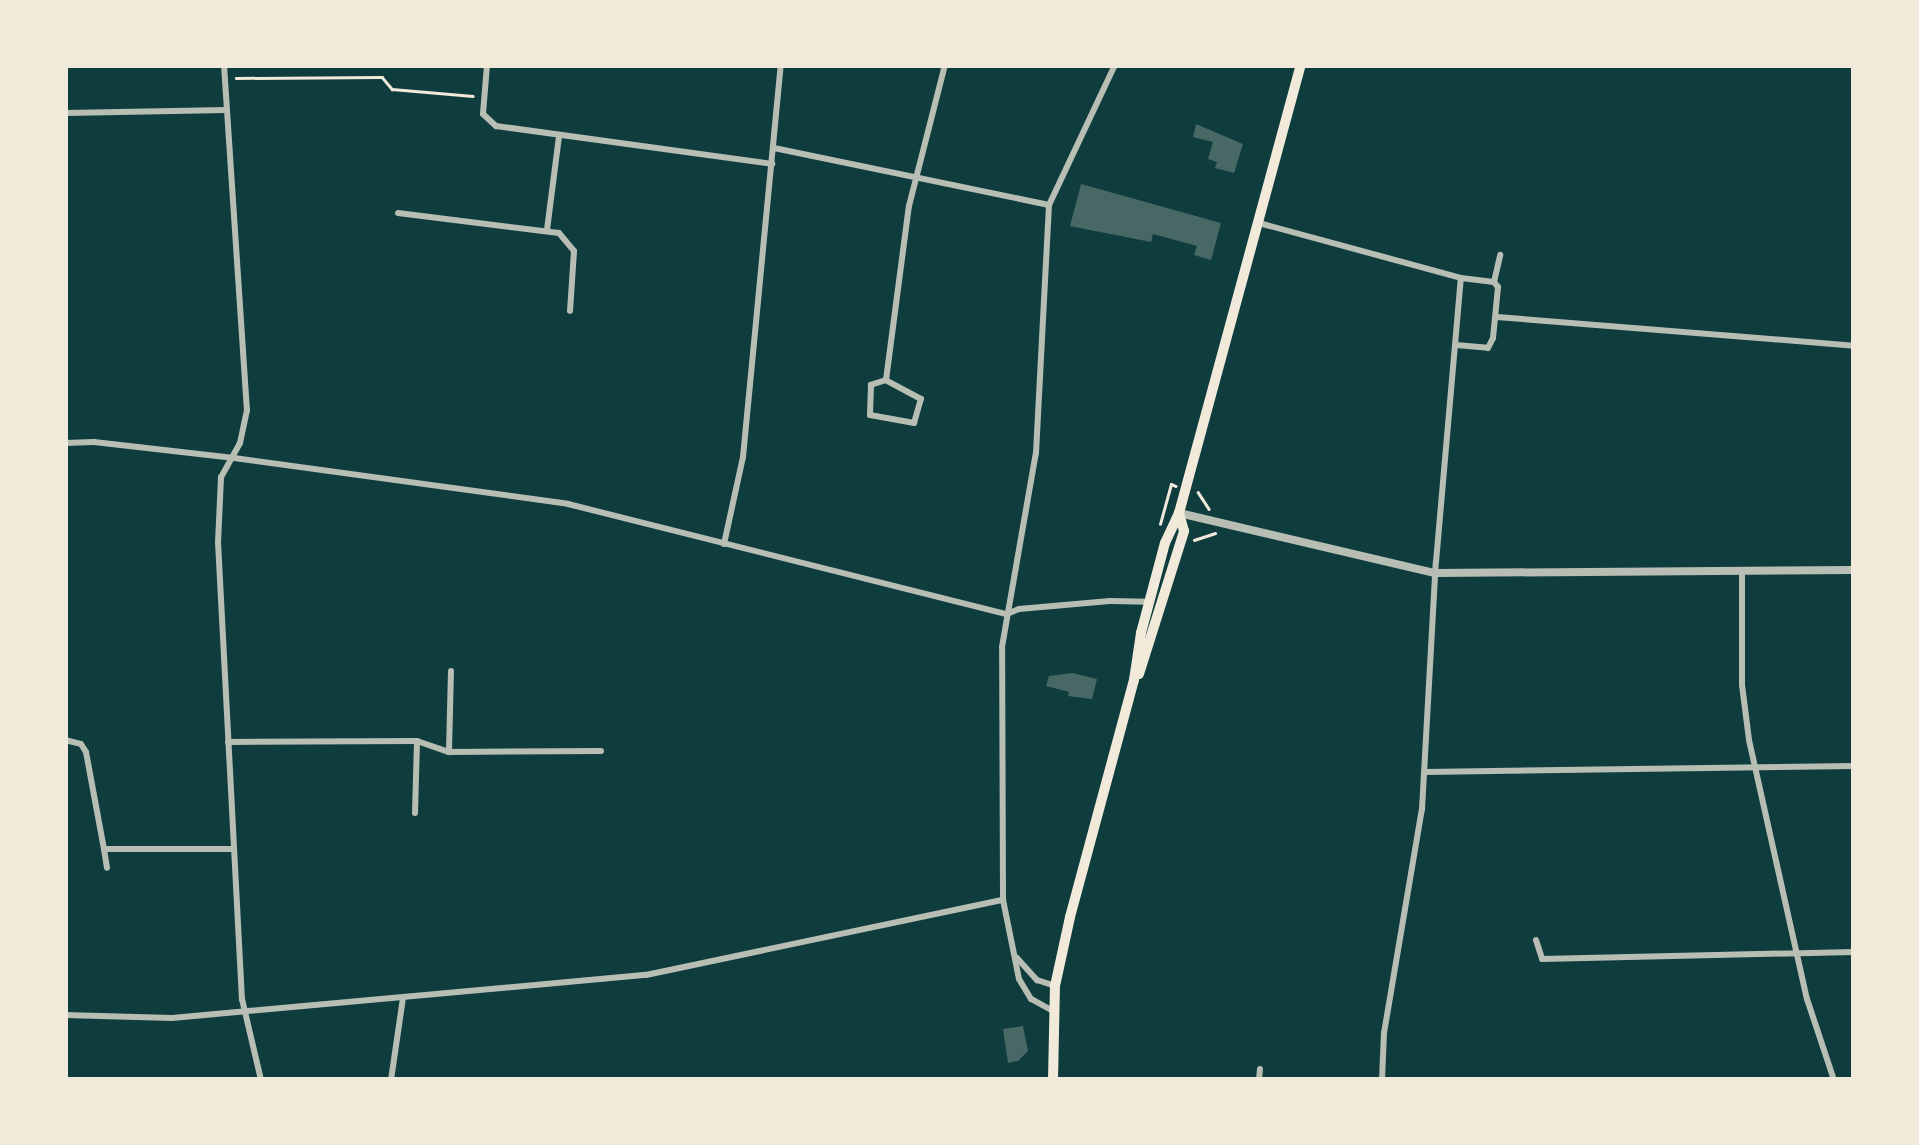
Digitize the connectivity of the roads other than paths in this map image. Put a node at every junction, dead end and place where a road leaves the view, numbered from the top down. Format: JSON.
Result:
{"nodes":[{"id":1,"x":224,"y":65,"type":"edge"},
{"id":2,"x":487,"y":65,"type":"edge"},
{"id":3,"x":780,"y":65,"type":"edge"},
{"id":4,"x":945,"y":65,"type":"edge"},
{"id":5,"x":1114,"y":65,"type":"edge"},
{"id":6,"x":1301,"y":65,"type":"edge"},
{"id":7,"x":227,"y":110,"type":"junction"},
{"id":8,"x":65,"y":112,"type":"edge"},
{"id":9,"x":560,"y":136,"type":"junction"},
{"id":10,"x":774,"y":148,"type":"junction"},
{"id":11,"x":772,"y":164,"type":"junction"},
{"id":12,"x":918,"y":178,"type":"junction"},
{"id":13,"x":1049,"y":205,"type":"junction"},
{"id":14,"x":398,"y":213,"type":"dead end"},
{"id":15,"x":1258,"y":223,"type":"junction"},
{"id":16,"x":547,"y":230,"type":"junction"},
{"id":17,"x":1500,"y":256,"type":"dead end"},
{"id":18,"x":1461,"y":278,"type":"junction"},
{"id":19,"x":1494,"y":282,"type":"junction"},
{"id":20,"x":570,"y":311,"type":"dead end"},
{"id":21,"x":1496,"y":317,"type":"junction"},
{"id":22,"x":1456,"y":346,"type":"junction"},
{"id":23,"x":1854,"y":346,"type":"edge"},
{"id":24,"x":886,"y":380,"type":"junction"},
{"id":25,"x":65,"y":443,"type":"edge"},
{"id":26,"x":234,"y":458,"type":"junction"},
{"id":27,"x":1179,"y":513,"type":"junction"},
{"id":28,"x":724,"y":544,"type":"junction"},
{"id":29,"x":1742,"y":570,"type":"junction"},
{"id":30,"x":1854,"y":570,"type":"edge"},
{"id":31,"x":1436,"y":573,"type":"junction"},
{"id":32,"x":1149,"y":602,"type":"junction"},
{"id":33,"x":1007,"y":614,"type":"junction"},
{"id":34,"x":451,"y":671,"type":"dead end"},
{"id":35,"x":1134,"y":680,"type":"junction"},
{"id":36,"x":65,"y":740,"type":"edge"},
{"id":37,"x":228,"y":742,"type":"junction"},
{"id":38,"x":416,"y":742,"type":"junction"},
{"id":39,"x":601,"y":750,"type":"dead end"},
{"id":40,"x":449,"y":752,"type":"junction"},
{"id":41,"x":1854,"y":766,"type":"edge"},
{"id":42,"x":1756,"y":768,"type":"junction"},
{"id":43,"x":1425,"y":772,"type":"junction"},
{"id":44,"x":415,"y":813,"type":"dead end"},
{"id":45,"x":104,"y":849,"type":"junction"},
{"id":46,"x":233,"y":849,"type":"junction"},
{"id":47,"x":107,"y":868,"type":"dead end"},
{"id":48,"x":1003,"y":900,"type":"junction"},
{"id":49,"x":1536,"y":940,"type":"dead end"},
{"id":50,"x":1796,"y":951,"type":"junction"},
{"id":51,"x":1854,"y":952,"type":"edge"},
{"id":52,"x":1015,"y":956,"type":"junction"},
{"id":53,"x":1055,"y":986,"type":"junction"},
{"id":54,"x":403,"y":998,"type":"junction"},
{"id":55,"x":1053,"y":1011,"type":"junction"},
{"id":56,"x":243,"y":1012,"type":"junction"},
{"id":57,"x":65,"y":1015,"type":"edge"},
{"id":58,"x":1260,"y":1069,"type":"dead end"},
{"id":59,"x":262,"y":1080,"type":"edge"},
{"id":60,"x":391,"y":1080,"type":"edge"},
{"id":61,"x":1053,"y":1080,"type":"edge"},
{"id":62,"x":1260,"y":1080,"type":"edge"},
{"id":63,"x":1382,"y":1080,"type":"edge"},
{"id":64,"x":1834,"y":1080,"type":"edge"}],
"edges":[{"from":1,"to":7,"type":"street"},
{"from":2,"to":9,"type":"street"},
{"from":3,"to":10,"type":"street"},
{"from":4,"to":12,"type":"street"},
{"from":5,"to":13,"type":"street"},
{"from":6,"to":15,"type":"main road"},
{"from":7,"to":8,"type":"street"},
{"from":7,"to":26,"type":"street"},
{"from":9,"to":11,"type":"street"},
{"from":9,"to":16,"type":"street"},
{"from":10,"to":11,"type":"street"},
{"from":10,"to":12,"type":"street"},
{"from":11,"to":28,"type":"street"},
{"from":12,"to":13,"type":"street"},
{"from":12,"to":24,"type":"street"},
{"from":13,"to":33,"type":"street"},
{"from":14,"to":16,"type":"street"},
{"from":15,"to":18,"type":"street"},
{"from":15,"to":27,"type":"main road"},
{"from":16,"to":20,"type":"street"},
{"from":17,"to":19,"type":"street"},
{"from":18,"to":19,"type":"street"},
{"from":18,"to":22,"type":"street"},
{"from":19,"to":21,"type":"street"},
{"from":21,"to":22,"type":"street"},
{"from":21,"to":23,"type":"street"},
{"from":22,"to":31,"type":"street"},
{"from":24,"to":24,"type":"street"},
{"from":25,"to":26,"type":"street"},
{"from":26,"to":28,"type":"street"},
{"from":26,"to":37,"type":"street"},
{"from":27,"to":31,"type":"street"},
{"from":27,"to":32,"type":"main road"},
{"from":27,"to":35,"type":"main road"},
{"from":28,"to":33,"type":"street"},
{"from":29,"to":30,"type":"street"},
{"from":29,"to":31,"type":"street"},
{"from":29,"to":42,"type":"street"},
{"from":31,"to":43,"type":"street"},
{"from":32,"to":33,"type":"street"},
{"from":32,"to":35,"type":"main road"},
{"from":33,"to":48,"type":"street"},
{"from":34,"to":40,"type":"street"},
{"from":35,"to":53,"type":"main road"},
{"from":36,"to":45,"type":"street"},
{"from":37,"to":38,"type":"street"},
{"from":37,"to":46,"type":"street"},
{"from":38,"to":40,"type":"street"},
{"from":38,"to":44,"type":"street"},
{"from":39,"to":40,"type":"street"},
{"from":41,"to":42,"type":"street"},
{"from":42,"to":43,"type":"street"},
{"from":42,"to":50,"type":"street"},
{"from":43,"to":63,"type":"street"},
{"from":45,"to":46,"type":"street"},
{"from":45,"to":47,"type":"street"},
{"from":46,"to":56,"type":"street"},
{"from":48,"to":52,"type":"street"},
{"from":48,"to":54,"type":"street"},
{"from":49,"to":50,"type":"street"},
{"from":50,"to":51,"type":"street"},
{"from":50,"to":64,"type":"street"},
{"from":52,"to":53,"type":"street"},
{"from":52,"to":55,"type":"street"},
{"from":53,"to":55,"type":"main road"},
{"from":54,"to":56,"type":"street"},
{"from":54,"to":60,"type":"street"},
{"from":55,"to":61,"type":"main road"},
{"from":56,"to":57,"type":"street"},
{"from":56,"to":59,"type":"street"},
{"from":58,"to":62,"type":"street"}]}
